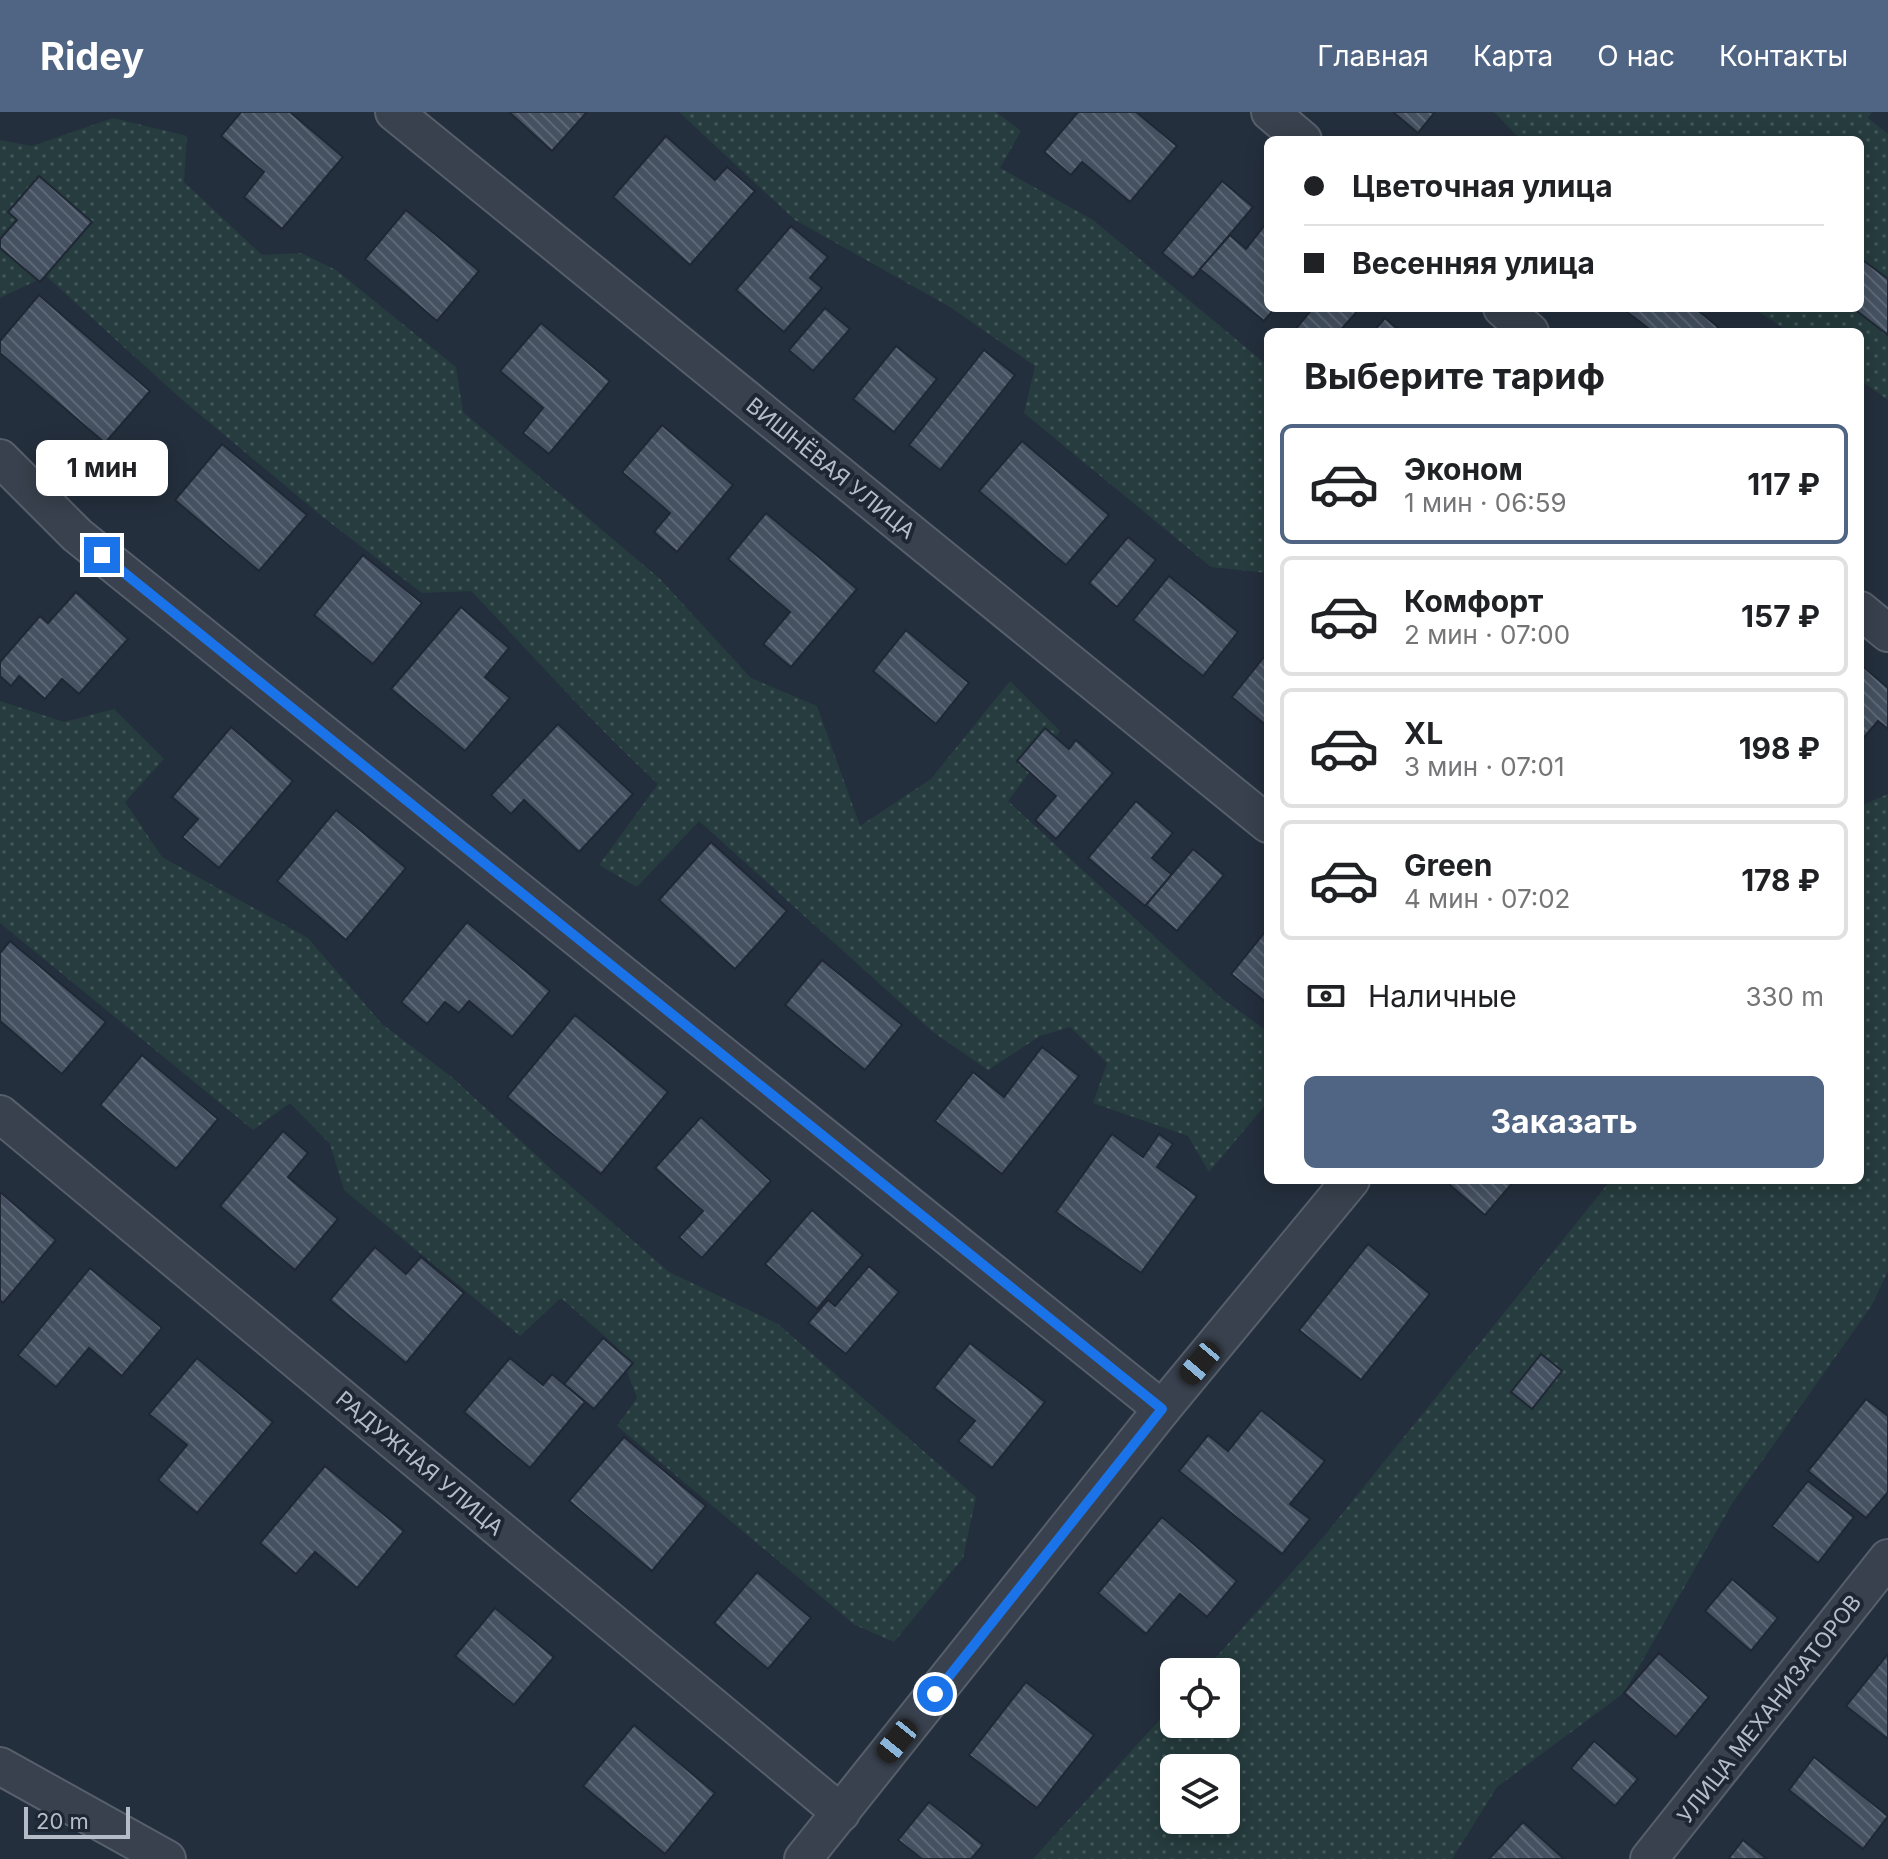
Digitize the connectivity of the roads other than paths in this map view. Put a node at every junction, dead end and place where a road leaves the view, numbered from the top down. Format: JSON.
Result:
{"nodes":[{"id":1,"x":394,"y":112,"type":"edge"},
{"id":2,"x":1270,"y":112,"type":"edge"},
{"id":3,"x":1298,"y":136,"type":"edge"},
{"id":4,"x":1507,"y":312,"type":"edge"},
{"id":5,"x":1525,"y":328,"type":"edge"},
{"id":6,"x":0,"y":458,"type":"edge"},
{"id":7,"x":1864,"y":613,"type":"edge"},
{"id":8,"x":1888,"y":633,"type":"edge"},
{"id":9,"x":1264,"y":821,"type":"edge"},
{"id":10,"x":0,"y":1114,"type":"edge"},
{"id":11,"x":1348,"y":1184,"type":"edge"},
{"id":12,"x":1162,"y":1409,"type":"junction"},
{"id":13,"x":1888,"y":1558,"type":"edge"},
{"id":14,"x":0,"y":1766,"type":"edge"},
{"id":15,"x":841,"y":1813,"type":"junction"},
{"id":16,"x":167,"y":1859,"type":"edge"},
{"id":17,"x":803,"y":1859,"type":"edge"},
{"id":18,"x":1649,"y":1859,"type":"edge"}],
"edges":[{"from":1,"to":9,"type":"street","name":"ВИШНЁВАЯ УЛИЦА"},
{"from":2,"to":3,"type":"street"},
{"from":4,"to":5,"type":"street"},
{"from":6,"to":12,"type":"street"},
{"from":7,"to":8,"type":"street"},
{"from":10,"to":15,"type":"street","name":"РАДУЖНАЯ УЛИЦА"},
{"from":11,"to":12,"type":"street"},
{"from":12,"to":15,"type":"street"},
{"from":13,"to":18,"type":"street","name":"УЛИЦА МЕХАНИЗАТОРОВ"},
{"from":14,"to":16,"type":"street"},
{"from":15,"to":17,"type":"street"}]}
